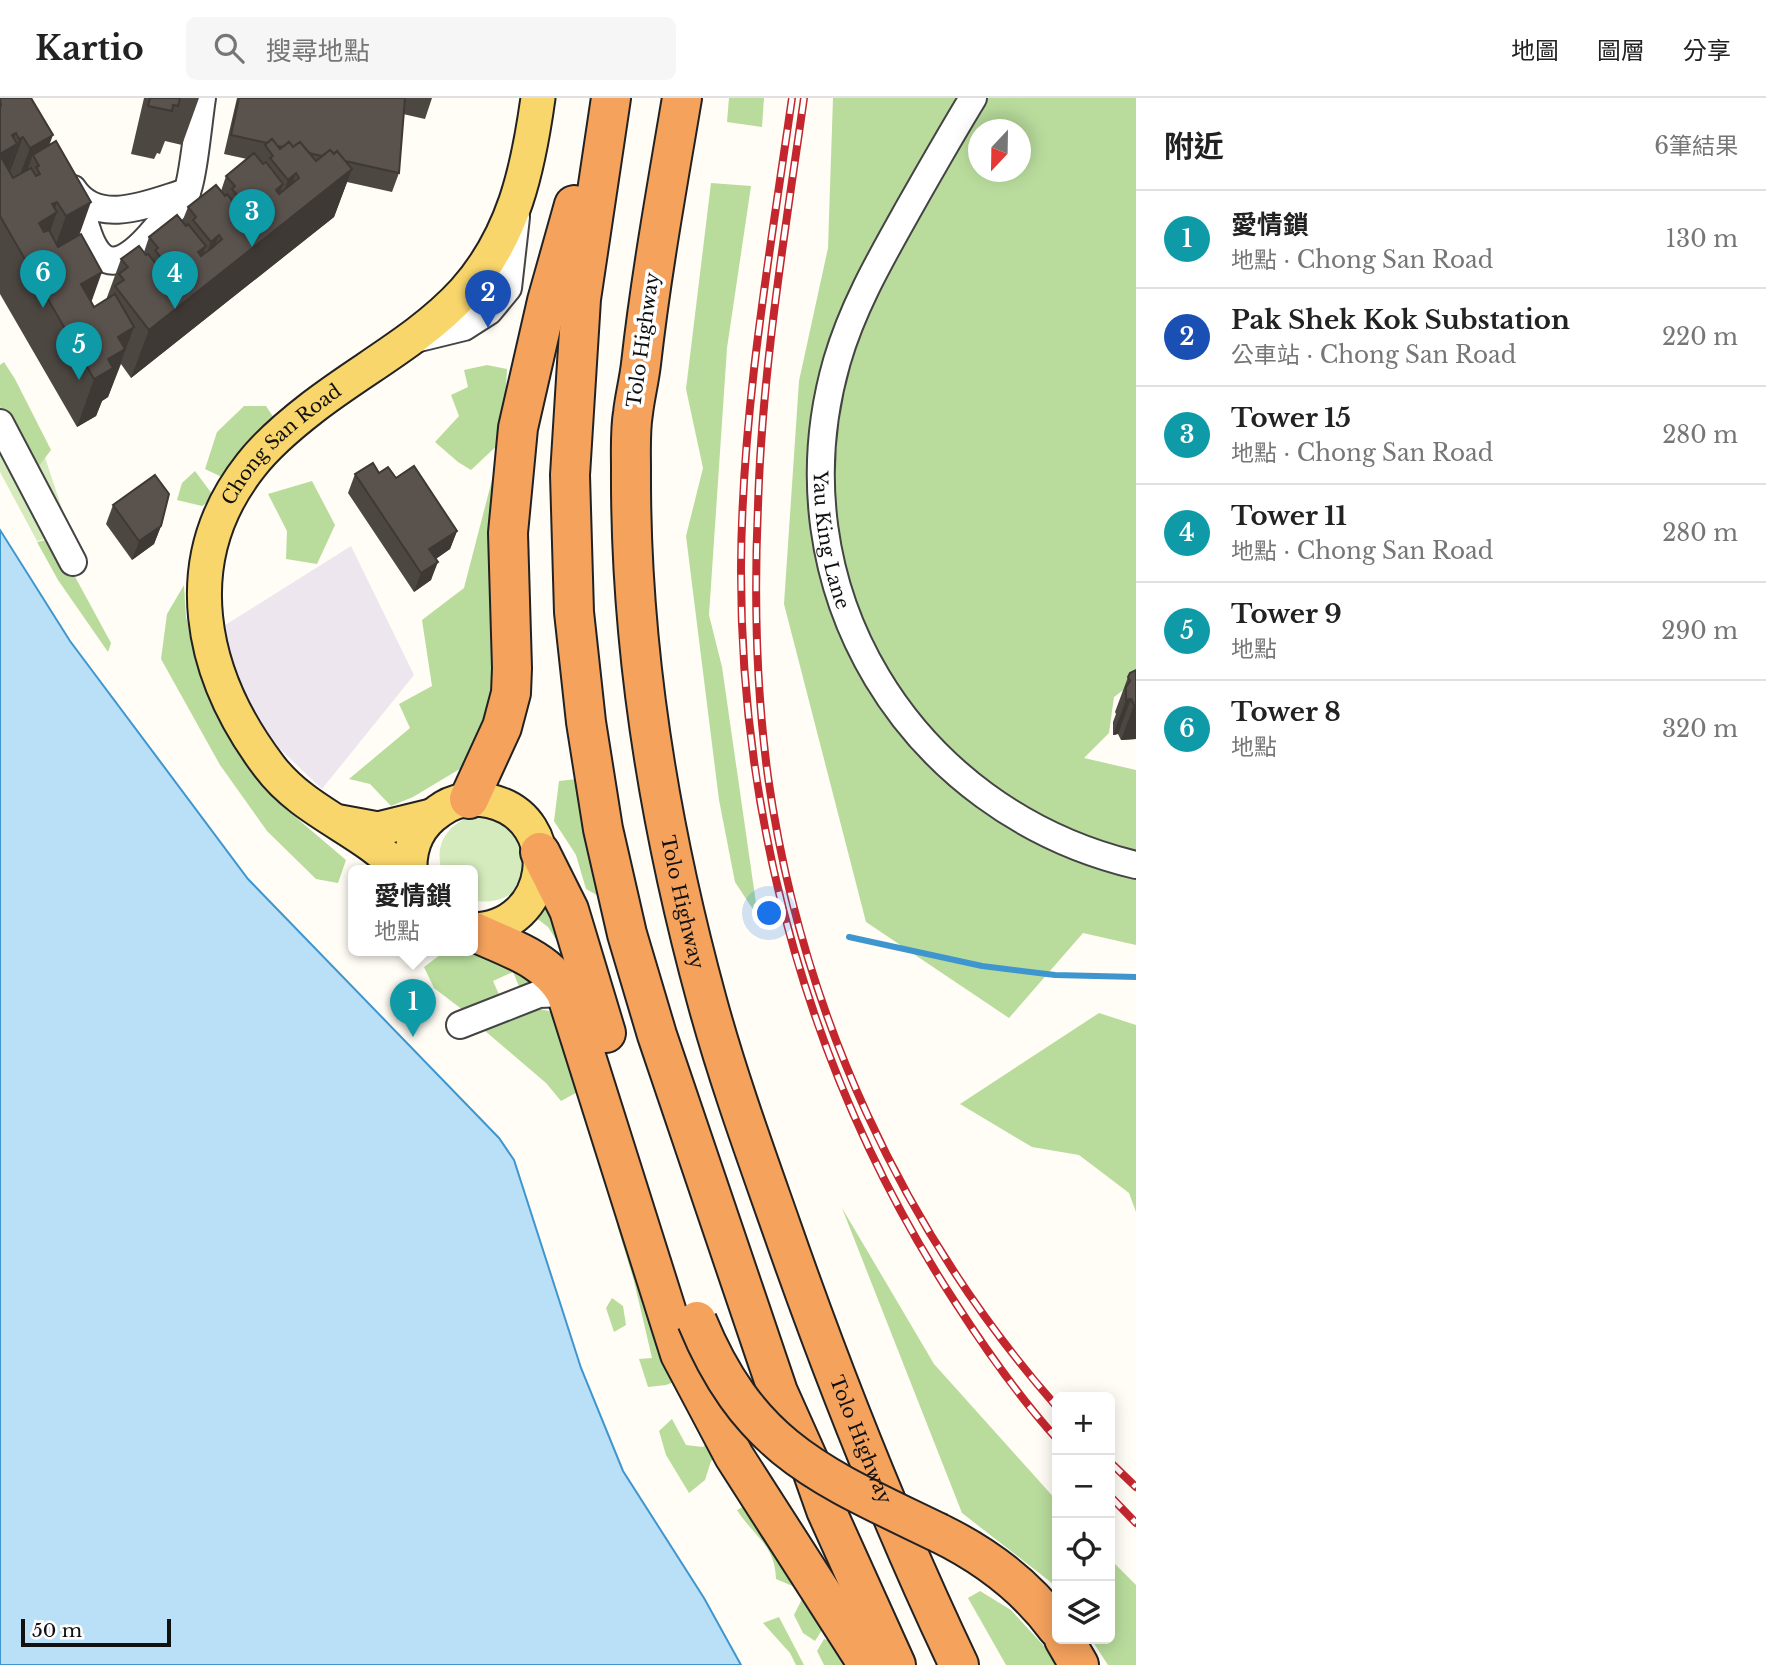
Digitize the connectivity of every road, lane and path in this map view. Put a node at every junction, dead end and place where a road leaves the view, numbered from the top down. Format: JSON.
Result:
{"nodes":[{"id":1,"x":202,"y":98,"type":"edge"},
{"id":2,"x":538,"y":98,"type":"edge"},
{"id":3,"x":682,"y":98,"type":"edge"},
{"id":4,"x":973,"y":98,"type":"edge"},
{"id":5,"x":610,"y":99,"type":"edge"},
{"id":6,"x":56,"y":164,"type":"edge"},
{"id":7,"x":187,"y":192,"type":"junction"},
{"id":8,"x":79,"y":198,"type":"junction"},
{"id":9,"x":0,"y":423,"type":"edge"},
{"id":10,"x":73,"y":562,"type":"dead end"},
{"id":11,"x":469,"y":799,"type":"junction"},
{"id":12,"x":431,"y":816,"type":"junction"},
{"id":13,"x":334,"y":821,"type":"junction"},
{"id":14,"x":540,"y":852,"type":"junction"},
{"id":15,"x":395,"y":865,"type":"edge"},
{"id":16,"x":410,"y":865,"type":"edge"},
{"id":17,"x":1136,"y":865,"type":"edge"},
{"id":18,"x":478,"y":930,"type":"edge"},
{"id":19,"x":478,"y":933,"type":"edge"},
{"id":20,"x":566,"y":993,"type":"junction"},
{"id":21,"x":460,"y":1026,"type":"dead end"},
{"id":22,"x":1052,"y":1622,"type":"edge"},
{"id":23,"x":1067,"y":1644,"type":"edge"},
{"id":24,"x":868,"y":1665,"type":"edge"},
{"id":25,"x":896,"y":1665,"type":"edge"},
{"id":26,"x":958,"y":1665,"type":"edge"},
{"id":27,"x":1079,"y":1665,"type":"edge"}],
"edges":[{"from":1,"to":7,"type":"street"},
{"from":2,"to":13,"type":"main road","name":"Chong San Road"},
{"from":3,"to":26,"type":"highway","name":"Tolo Highway"},
{"from":4,"to":17,"type":"street","name":"Yau King Lane"},
{"from":5,"to":11,"type":"highway"},
{"from":5,"to":25,"type":"highway"},
{"from":6,"to":8,"type":"street"},
{"from":7,"to":8,"type":"street"},
{"from":7,"to":8,"type":"street"},
{"from":9,"to":10,"type":"street"},
{"from":11,"to":12,"type":"main road","name":"Chong San Road"},
{"from":11,"to":14,"type":"main road"},
{"from":12,"to":13,"type":"main road","name":"Chong San Road"},
{"from":12,"to":16,"type":"main road"},
{"from":13,"to":15,"type":"main road","name":"Chong San Road"},
{"from":14,"to":18,"type":"main road"},
{"from":14,"to":22,"type":"highway","bridge":true},
{"from":19,"to":20,"type":"highway"},
{"from":20,"to":21,"type":"street"},
{"from":20,"to":24,"type":"highway"},
{"from":23,"to":27,"type":"highway"}]}
